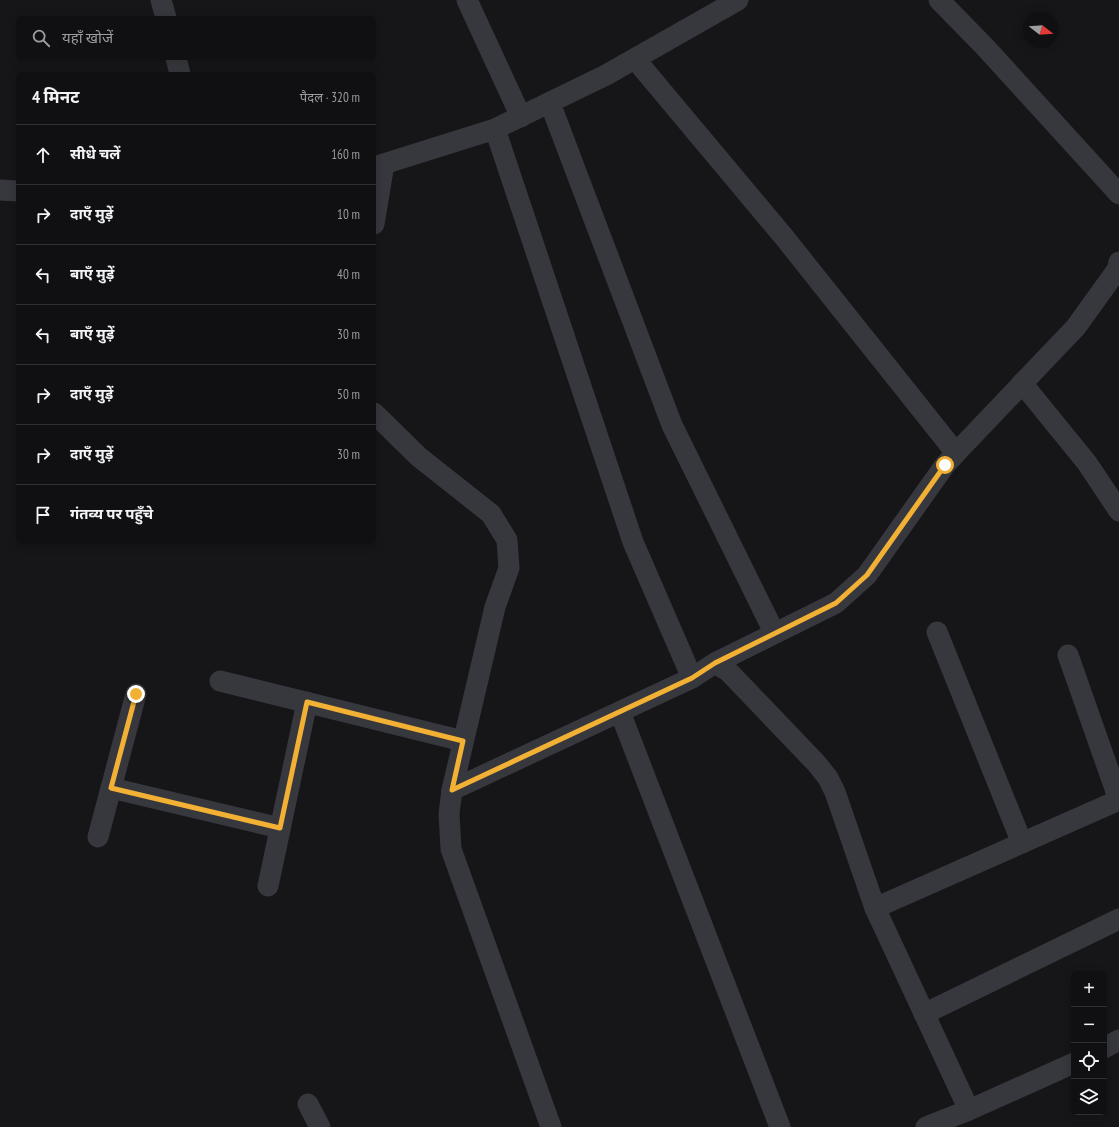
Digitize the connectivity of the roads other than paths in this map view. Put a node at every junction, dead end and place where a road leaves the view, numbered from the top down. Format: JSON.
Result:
{"nodes":[{"id":1,"x":162,"y":0,"type":"edge"},
{"id":2,"x":468,"y":0,"type":"edge"},
{"id":3,"x":738,"y":0,"type":"edge"},
{"id":4,"x":939,"y":0,"type":"edge"},
{"id":5,"x":166,"y":16,"type":"edge"},
{"id":6,"x":176,"y":60,"type":"edge"},
{"id":7,"x":635,"y":60,"type":"junction"},
{"id":8,"x":180,"y":72,"type":"edge"},
{"id":9,"x":550,"y":103,"type":"junction"},
{"id":10,"x":521,"y":117,"type":"junction"},
{"id":11,"x":495,"y":129,"type":"junction"},
{"id":12,"x":379,"y":165,"type":"edge"},
{"id":13,"x":0,"y":190,"type":"edge"},
{"id":14,"x":16,"y":191,"type":"edge"},
{"id":15,"x":1119,"y":194,"type":"edge"},
{"id":16,"x":376,"y":200,"type":"edge"},
{"id":17,"x":1119,"y":262,"type":"edge"},
{"id":18,"x":1022,"y":383,"type":"junction"},
{"id":19,"x":376,"y":415,"type":"edge"},
{"id":20,"x":956,"y":453,"type":"junction"},
{"id":21,"x":1119,"y":511,"type":"edge"},
{"id":22,"x":774,"y":632,"type":"junction"},
{"id":23,"x":937,"y":632,"type":"dead end"},
{"id":24,"x":1068,"y":655,"type":"dead end"},
{"id":25,"x":715,"y":663,"type":"junction"},
{"id":26,"x":692,"y":678,"type":"junction"},
{"id":27,"x":220,"y":681,"type":"dead end"},
{"id":28,"x":136,"y":694,"type":"dead end"},
{"id":29,"x":307,"y":702,"type":"junction"},
{"id":30,"x":620,"y":712,"type":"junction"},
{"id":31,"x":463,"y":741,"type":"junction"},
{"id":32,"x":111,"y":788,"type":"junction"},
{"id":33,"x":452,"y":790,"type":"junction"},
{"id":34,"x":280,"y":828,"type":"junction"},
{"id":35,"x":98,"y":837,"type":"dead end"},
{"id":36,"x":1022,"y":843,"type":"junction"},
{"id":37,"x":268,"y":886,"type":"dead end"},
{"id":38,"x":875,"y":908,"type":"junction"},
{"id":39,"x":1119,"y":919,"type":"edge"},
{"id":40,"x":924,"y":1014,"type":"junction"},
{"id":41,"x":1119,"y":1040,"type":"edge"},
{"id":42,"x":1107,"y":1046,"type":"edge"},
{"id":43,"x":1071,"y":1063,"type":"edge"},
{"id":44,"x":308,"y":1104,"type":"dead end"},
{"id":45,"x":969,"y":1110,"type":"junction"},
{"id":46,"x":320,"y":1127,"type":"edge"},
{"id":47,"x":551,"y":1127,"type":"edge"},
{"id":48,"x":780,"y":1127,"type":"edge"},
{"id":49,"x":926,"y":1127,"type":"edge"}],
"edges":[{"from":1,"to":5,"type":"street"},
{"from":2,"to":10,"type":"street"},
{"from":3,"to":7,"type":"street"},
{"from":4,"to":15,"type":"street"},
{"from":6,"to":8,"type":"street"},
{"from":7,"to":9,"type":"street"},
{"from":7,"to":20,"type":"street"},
{"from":9,"to":10,"type":"street"},
{"from":9,"to":22,"type":"street"},
{"from":10,"to":11,"type":"street"},
{"from":11,"to":12,"type":"street"},
{"from":11,"to":26,"type":"street"},
{"from":12,"to":16,"type":"street"},
{"from":13,"to":14,"type":"street"},
{"from":17,"to":18,"type":"street"},
{"from":18,"to":20,"type":"street"},
{"from":18,"to":21,"type":"street"},
{"from":19,"to":31,"type":"street"},
{"from":20,"to":22,"type":"street"},
{"from":22,"to":25,"type":"street"},
{"from":23,"to":36,"type":"street"},
{"from":24,"to":36,"type":"street"},
{"from":25,"to":26,"type":"street"},
{"from":25,"to":38,"type":"street"},
{"from":26,"to":30,"type":"street"},
{"from":27,"to":29,"type":"street"},
{"from":28,"to":32,"type":"street"},
{"from":29,"to":31,"type":"street"},
{"from":29,"to":34,"type":"street"},
{"from":30,"to":33,"type":"street"},
{"from":30,"to":48,"type":"street"},
{"from":31,"to":33,"type":"street"},
{"from":32,"to":34,"type":"street"},
{"from":32,"to":35,"type":"street"},
{"from":33,"to":47,"type":"street"},
{"from":34,"to":37,"type":"street"},
{"from":36,"to":38,"type":"street"},
{"from":38,"to":40,"type":"street"},
{"from":39,"to":40,"type":"street"},
{"from":40,"to":45,"type":"street"},
{"from":41,"to":42,"type":"street"},
{"from":43,"to":45,"type":"street"},
{"from":44,"to":46,"type":"street"},
{"from":45,"to":49,"type":"street"}]}
